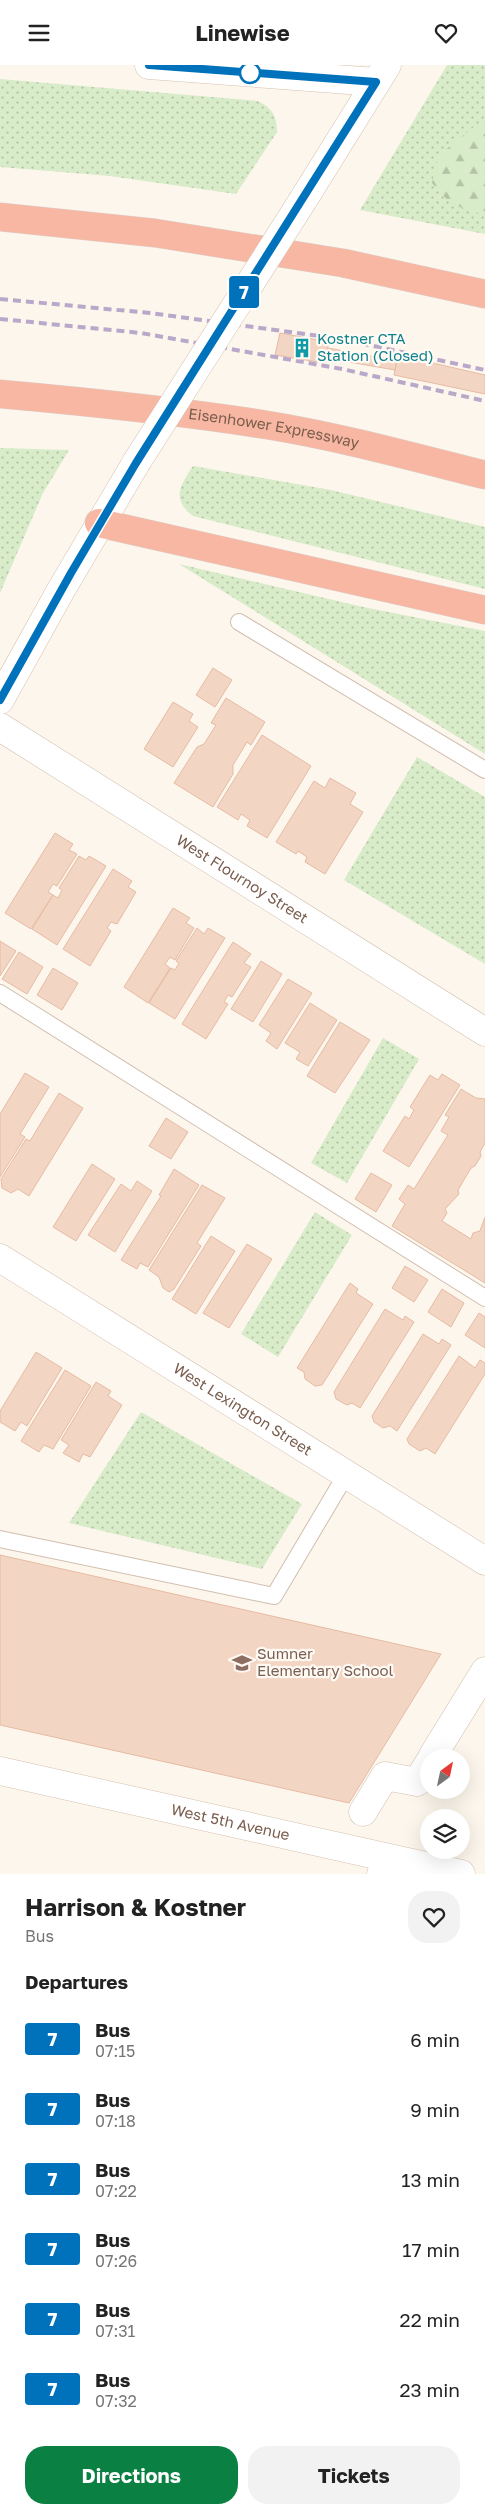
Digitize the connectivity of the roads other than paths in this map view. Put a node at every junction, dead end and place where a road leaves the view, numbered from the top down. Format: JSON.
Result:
{"nodes":[{"id":1,"x":149,"y":65,"type":"edge"},
{"id":2,"x":154,"y":65,"type":"edge"},
{"id":3,"x":382,"y":74,"type":"edge"},
{"id":4,"x":0,"y":217,"type":"edge"},
{"id":5,"x":485,"y":294,"type":"edge"},
{"id":6,"x":0,"y":394,"type":"edge"},
{"id":7,"x":485,"y":475,"type":"edge"},
{"id":8,"x":99,"y":523,"type":"junction"},
{"id":9,"x":485,"y":610,"type":"edge"},
{"id":10,"x":239,"y":622,"type":"dead end"},
{"id":11,"x":0,"y":701,"type":"edge"},
{"id":12,"x":0,"y":727,"type":"edge"},
{"id":13,"x":485,"y":770,"type":"edge"},
{"id":14,"x":0,"y":993,"type":"edge"},
{"id":15,"x":485,"y":1032,"type":"edge"},
{"id":16,"x":0,"y":1258,"type":"edge"},
{"id":17,"x":485,"y":1298,"type":"edge"},
{"id":18,"x":347,"y":1473,"type":"junction"},
{"id":19,"x":0,"y":1539,"type":"edge"},
{"id":20,"x":485,"y":1561,"type":"edge"},
{"id":21,"x":485,"y":1671,"type":"edge"},
{"id":22,"x":437,"y":1749,"type":"edge"},
{"id":23,"x":0,"y":1771,"type":"edge"},
{"id":24,"x":420,"y":1777,"type":"edge"},
{"id":25,"x":364,"y":1812,"type":"dead end"},
{"id":26,"x":386,"y":1866,"type":"edge"},
{"id":27,"x":461,"y":1874,"type":"edge"}],
"edges":[{"from":1,"to":2,"type":"street"},
{"from":2,"to":3,"type":"street"},
{"from":3,"to":8,"type":"street","bridge":true},
{"from":4,"to":5,"type":"highway"},
{"from":6,"to":7,"type":"highway","name":"Eisenhower Expressway"},
{"from":8,"to":9,"type":"highway"},
{"from":8,"to":11,"type":"street"},
{"from":10,"to":13,"type":"lane"},
{"from":12,"to":15,"type":"street","name":"West Flournoy Street"},
{"from":14,"to":17,"type":"lane"},
{"from":16,"to":18,"type":"street","name":"West Lexington Street"},
{"from":18,"to":19,"type":"lane"},
{"from":18,"to":20,"type":"street","name":"West Lexington Street"},
{"from":21,"to":22,"type":"street"},
{"from":23,"to":26,"type":"street","name":"West 5th Avenue"},
{"from":24,"to":25,"type":"street"},
{"from":26,"to":27,"type":"street","name":"West 5th Avenue"}]}
